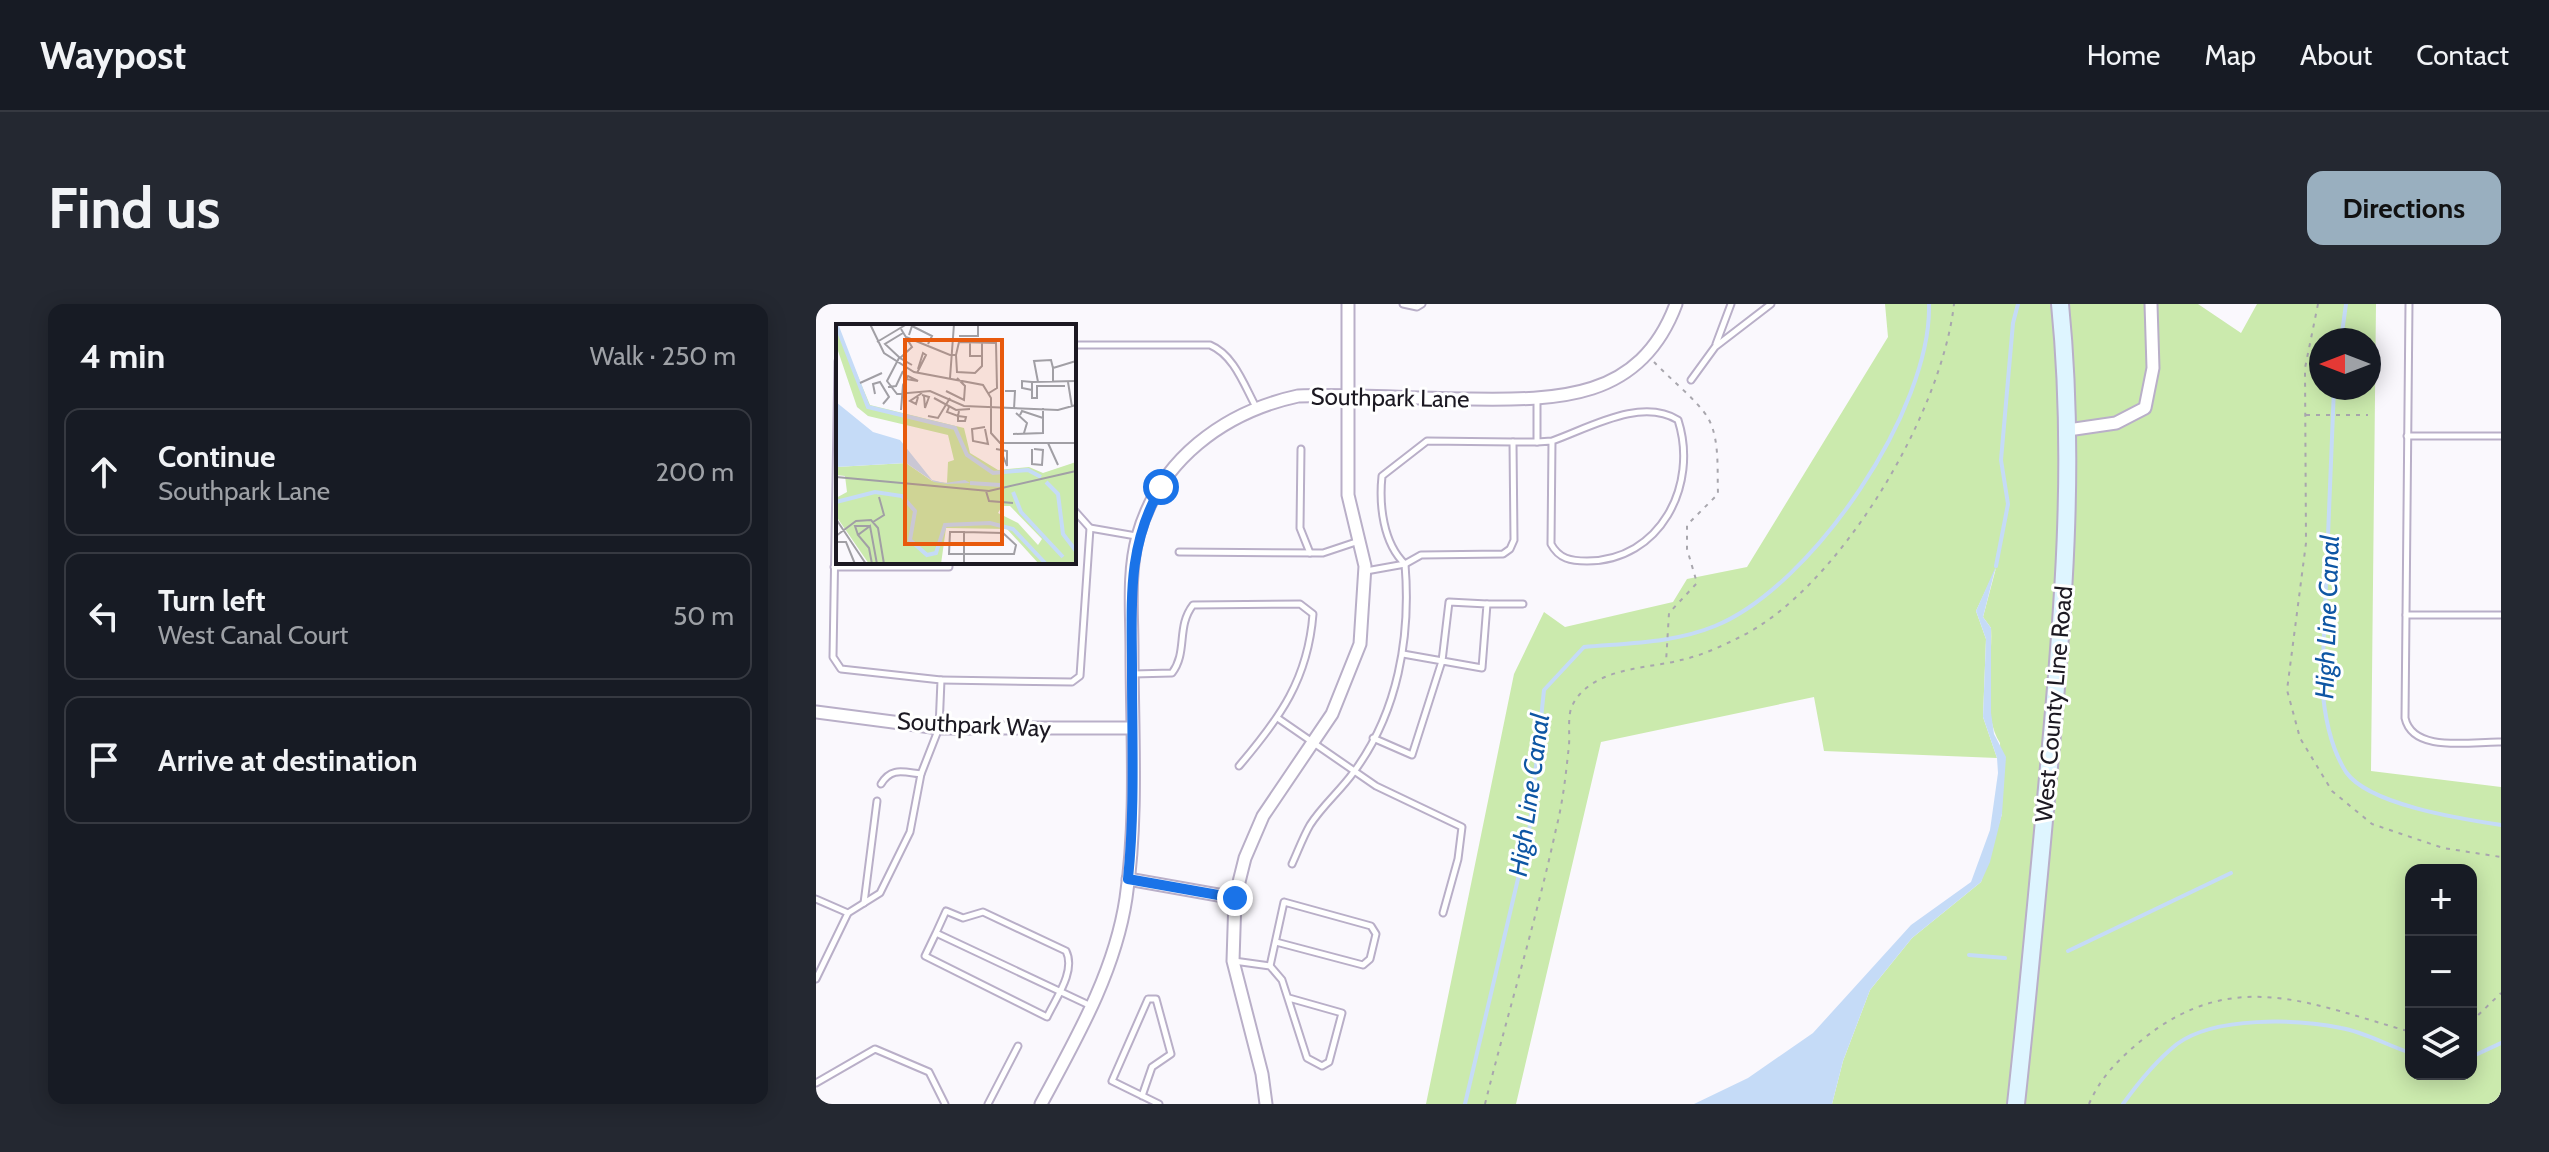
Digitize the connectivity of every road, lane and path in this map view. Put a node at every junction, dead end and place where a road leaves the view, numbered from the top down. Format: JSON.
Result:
{"nodes":[{"id":1,"x":1348,"y":304,"type":"edge"},
{"id":2,"x":1403,"y":304,"type":"edge"},
{"id":3,"x":1422,"y":304,"type":"edge"},
{"id":4,"x":1676,"y":304,"type":"edge"},
{"id":5,"x":1731,"y":304,"type":"edge"},
{"id":6,"x":1771,"y":304,"type":"edge"},
{"id":7,"x":1954,"y":304,"type":"edge"},
{"id":8,"x":2060,"y":304,"type":"edge"},
{"id":9,"x":2151,"y":304,"type":"edge"},
{"id":10,"x":2318,"y":304,"type":"edge"},
{"id":11,"x":2409,"y":304,"type":"edge"},
{"id":12,"x":1076,"y":345,"type":"edge"},
{"id":13,"x":1715,"y":347,"type":"junction"},
{"id":14,"x":1645,"y":353,"type":"junction"},
{"id":15,"x":1691,"y":380,"type":"dead end"},
{"id":16,"x":1348,"y":398,"type":"junction"},
{"id":17,"x":1537,"y":400,"type":"junction"},
{"id":18,"x":1256,"y":407,"type":"junction"},
{"id":19,"x":2306,"y":415,"type":"junction"},
{"id":20,"x":2368,"y":415,"type":"dead end"},
{"id":21,"x":2068,"y":430,"type":"junction"},
{"id":22,"x":2407,"y":436,"type":"junction"},
{"id":23,"x":2501,"y":436,"type":"edge"},
{"id":24,"x":1552,"y":441,"type":"junction"},
{"id":25,"x":1513,"y":442,"type":"junction"},
{"id":26,"x":1537,"y":442,"type":"junction"},
{"id":27,"x":1301,"y":449,"type":"dead end"},
{"id":28,"x":836,"y":500,"type":"edge"},
{"id":29,"x":1076,"y":512,"type":"edge"},
{"id":30,"x":1090,"y":528,"type":"junction"},
{"id":31,"x":1138,"y":536,"type":"junction"},
{"id":32,"x":1360,"y":541,"type":"junction"},
{"id":33,"x":1179,"y":552,"type":"dead end"},
{"id":34,"x":1310,"y":553,"type":"junction"},
{"id":35,"x":949,"y":564,"type":"edge"},
{"id":36,"x":1405,"y":564,"type":"junction"},
{"id":37,"x":834,"y":567,"type":"junction"},
{"id":38,"x":1365,"y":571,"type":"junction"},
{"id":39,"x":1487,"y":604,"type":"junction"},
{"id":40,"x":1523,"y":604,"type":"dead end"},
{"id":41,"x":2406,"y":615,"type":"junction"},
{"id":42,"x":2501,"y":615,"type":"edge"},
{"id":43,"x":1403,"y":654,"type":"junction"},
{"id":44,"x":1442,"y":661,"type":"junction"},
{"id":45,"x":1666,"y":663,"type":"junction"},
{"id":46,"x":1132,"y":674,"type":"junction"},
{"id":47,"x":941,"y":680,"type":"junction"},
{"id":48,"x":816,"y":712,"type":"edge"},
{"id":49,"x":1279,"y":719,"type":"junction"},
{"id":50,"x":939,"y":728,"type":"junction"},
{"id":51,"x":1132,"y":728,"type":"junction"},
{"id":52,"x":1373,"y":738,"type":"junction"},
{"id":53,"x":2501,"y":742,"type":"edge"},
{"id":54,"x":1314,"y":743,"type":"junction"},
{"id":55,"x":1239,"y":766,"type":"dead end"},
{"id":56,"x":1355,"y":771,"type":"junction"},
{"id":57,"x":921,"y":774,"type":"junction"},
{"id":58,"x":881,"y":784,"type":"dead end"},
{"id":59,"x":877,"y":801,"type":"dead end"},
{"id":60,"x":2501,"y":857,"type":"edge"},
{"id":61,"x":1292,"y":864,"type":"dead end"},
{"id":62,"x":1128,"y":879,"type":"junction"},
{"id":63,"x":1235,"y":898,"type":"junction"},
{"id":64,"x":816,"y":899,"type":"edge"},
{"id":65,"x":864,"y":903,"type":"junction"},
{"id":66,"x":848,"y":913,"type":"junction"},
{"id":67,"x":1443,"y":913,"type":"dead end"},
{"id":68,"x":936,"y":933,"type":"junction"},
{"id":69,"x":1276,"y":942,"type":"junction"},
{"id":70,"x":1233,"y":961,"type":"junction"},
{"id":71,"x":1270,"y":966,"type":"junction"},
{"id":72,"x":816,"y":979,"type":"edge"},
{"id":73,"x":1059,"y":991,"type":"junction"},
{"id":74,"x":2501,"y":993,"type":"edge"},
{"id":75,"x":1289,"y":998,"type":"junction"},
{"id":76,"x":1092,"y":1007,"type":"junction"},
{"id":77,"x":2477,"y":1016,"type":"edge"},
{"id":78,"x":2405,"y":1030,"type":"edge"},
{"id":79,"x":1018,"y":1046,"type":"dead end"},
{"id":80,"x":816,"y":1083,"type":"edge"},
{"id":81,"x":1142,"y":1096,"type":"junction"},
{"id":82,"x":945,"y":1104,"type":"edge"},
{"id":83,"x":988,"y":1104,"type":"edge"},
{"id":84,"x":1041,"y":1104,"type":"edge"},
{"id":85,"x":1159,"y":1104,"type":"edge"},
{"id":86,"x":1266,"y":1104,"type":"edge"},
{"id":87,"x":1485,"y":1104,"type":"edge"},
{"id":88,"x":2016,"y":1104,"type":"edge"},
{"id":89,"x":2089,"y":1104,"type":"edge"}],
"edges":[{"from":1,"to":16,"type":"street"},
{"from":2,"to":3,"type":"lane"},
{"from":4,"to":14,"type":"street","name":"Southpark Lane"},
{"from":5,"to":13,"type":"lane"},
{"from":6,"to":13,"type":"lane"},
{"from":7,"to":45,"type":"path"},
{"from":8,"to":21,"type":"main road","name":"West County Line Road"},
{"from":9,"to":21,"type":"street"},
{"from":10,"to":19,"type":"path"},
{"from":11,"to":22,"type":"lane"},
{"from":12,"to":18,"type":"lane"},
{"from":13,"to":15,"type":"lane"},
{"from":14,"to":17,"type":"street","name":"Southpark Lane"},
{"from":14,"to":45,"type":"path"},
{"from":16,"to":17,"type":"street","name":"Southpark Lane"},
{"from":16,"to":18,"type":"street","name":"Southpark Lane"},
{"from":16,"to":32,"type":"street"},
{"from":17,"to":26,"type":"lane"},
{"from":18,"to":31,"type":"street","name":"Southpark Lane"},
{"from":19,"to":20,"type":"path"},
{"from":19,"to":60,"type":"path"},
{"from":21,"to":88,"type":"main road","name":"West County Line Road"},
{"from":22,"to":23,"type":"lane"},
{"from":22,"to":41,"type":"lane"},
{"from":24,"to":24,"type":"lane"},
{"from":24,"to":26,"type":"lane"},
{"from":25,"to":26,"type":"lane"},
{"from":25,"to":36,"type":"lane"},
{"from":25,"to":36,"type":"lane"},
{"from":27,"to":34,"type":"lane"},
{"from":28,"to":37,"type":"lane"},
{"from":29,"to":30,"type":"lane"},
{"from":30,"to":31,"type":"lane"},
{"from":30,"to":47,"type":"lane"},
{"from":31,"to":46,"type":"street","name":"Southpark Lane"},
{"from":32,"to":34,"type":"lane"},
{"from":32,"to":38,"type":"street"},
{"from":33,"to":34,"type":"lane"},
{"from":35,"to":37,"type":"lane"},
{"from":36,"to":38,"type":"lane"},
{"from":36,"to":43,"type":"lane"},
{"from":37,"to":47,"type":"lane"},
{"from":38,"to":54,"type":"street"},
{"from":39,"to":40,"type":"lane"},
{"from":39,"to":44,"type":"lane"},
{"from":39,"to":44,"type":"lane"},
{"from":41,"to":42,"type":"lane"},
{"from":41,"to":53,"type":"lane"},
{"from":43,"to":44,"type":"lane"},
{"from":43,"to":52,"type":"lane"},
{"from":44,"to":52,"type":"lane"},
{"from":45,"to":87,"type":"path"},
{"from":46,"to":49,"type":"lane"},
{"from":46,"to":51,"type":"street","name":"Southpark Lane"},
{"from":47,"to":50,"type":"lane"},
{"from":48,"to":50,"type":"street","name":"Southpark Way"},
{"from":49,"to":54,"type":"lane"},
{"from":49,"to":55,"type":"lane"},
{"from":50,"to":51,"type":"street","name":"Southpark Way"},
{"from":50,"to":57,"type":"lane"},
{"from":51,"to":62,"type":"street","name":"Southpark Lane"},
{"from":52,"to":56,"type":"lane"},
{"from":54,"to":56,"type":"lane"},
{"from":54,"to":63,"type":"street"},
{"from":56,"to":61,"type":"lane"},
{"from":56,"to":67,"type":"lane"},
{"from":57,"to":58,"type":"lane"},
{"from":57,"to":65,"type":"lane"},
{"from":59,"to":65,"type":"lane"},
{"from":62,"to":63,"type":"street"},
{"from":62,"to":76,"type":"street","name":"Southpark Lane"},
{"from":63,"to":70,"type":"street"},
{"from":64,"to":66,"type":"lane"},
{"from":65,"to":66,"type":"lane"},
{"from":66,"to":72,"type":"lane"},
{"from":68,"to":73,"type":"lane"},
{"from":68,"to":73,"type":"lane"},
{"from":68,"to":73,"type":"lane"},
{"from":69,"to":69,"type":"lane"},
{"from":69,"to":71,"type":"lane"},
{"from":70,"to":71,"type":"lane"},
{"from":70,"to":86,"type":"street"},
{"from":71,"to":75,"type":"lane"},
{"from":73,"to":76,"type":"lane"},
{"from":74,"to":77,"type":"path"},
{"from":75,"to":75,"type":"lane"},
{"from":76,"to":84,"type":"street","name":"Southpark Lane"},
{"from":78,"to":89,"type":"path"},
{"from":79,"to":83,"type":"lane"},
{"from":80,"to":82,"type":"lane"},
{"from":81,"to":81,"type":"lane"},
{"from":81,"to":85,"type":"lane"}]}
